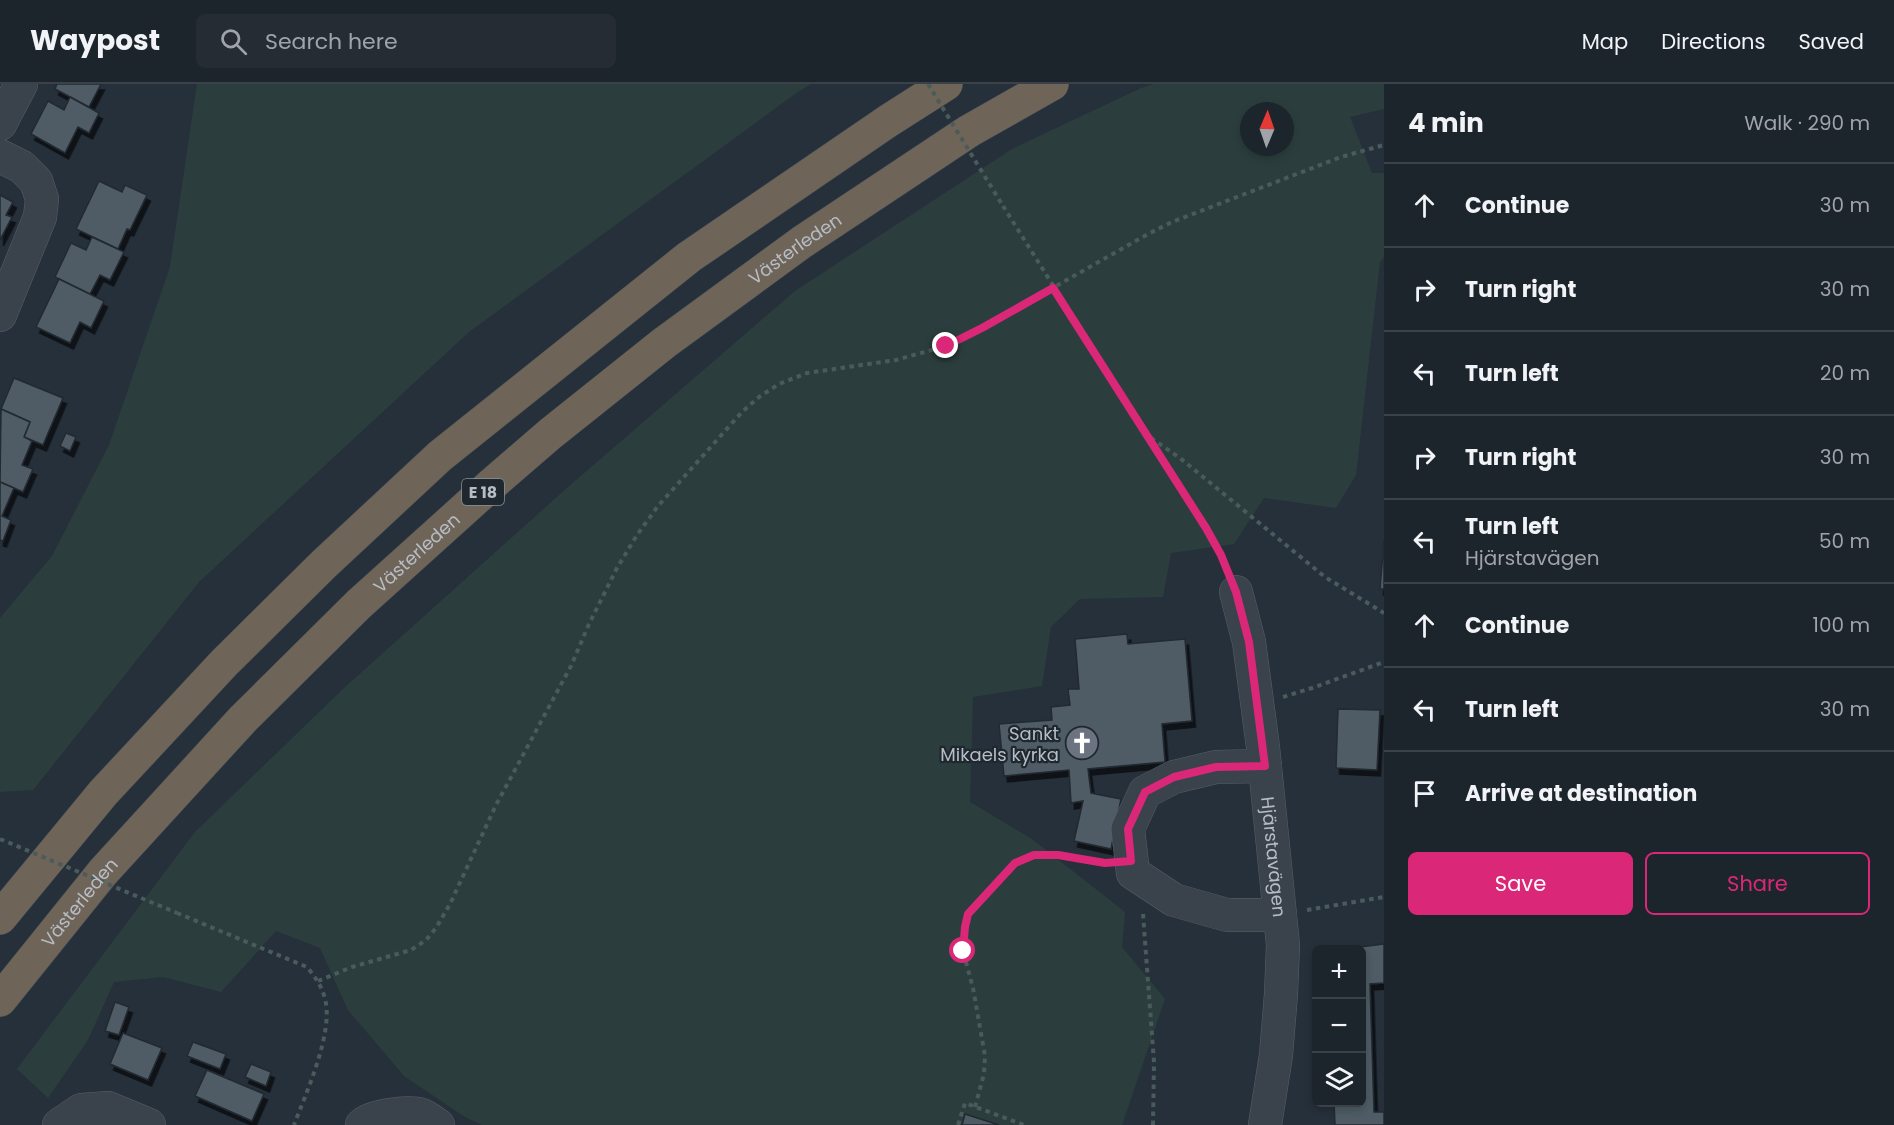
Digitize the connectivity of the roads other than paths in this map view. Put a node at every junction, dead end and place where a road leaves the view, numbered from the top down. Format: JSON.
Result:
{"nodes":[{"id":1,"x":21,"y":84,"type":"edge"},
{"id":2,"x":946,"y":84,"type":"edge"},
{"id":3,"x":1052,"y":84,"type":"edge"},
{"id":4,"x":0,"y":124,"type":"edge"},
{"id":5,"x":0,"y":156,"type":"edge"},
{"id":6,"x":0,"y":315,"type":"edge"},
{"id":7,"x":1236,"y":592,"type":"road end"},
{"id":8,"x":1265,"y":766,"type":"junction"},
{"id":9,"x":1280,"y":915,"type":"junction"},
{"id":10,"x":0,"y":918,"type":"edge"},
{"id":11,"x":0,"y":1000,"type":"edge"},
{"id":12,"x":70,"y":1118,"type":"edge"},
{"id":13,"x":149,"y":1125,"type":"edge"},
{"id":14,"x":362,"y":1125,"type":"edge"},
{"id":15,"x":438,"y":1125,"type":"edge"},
{"id":16,"x":1265,"y":1125,"type":"edge"}],
"edges":[{"from":1,"to":4,"type":"street"},
{"from":2,"to":10,"type":"highway"},
{"from":3,"to":11,"type":"highway","name":"Västerleden","number":"E 18"},
{"from":5,"to":6,"type":"street"},
{"from":7,"to":8,"type":"street","name":"Hjärstavägen"},
{"from":8,"to":9,"type":"street","name":"Hjärstavägen"},
{"from":8,"to":9,"type":"street"},
{"from":9,"to":16,"type":"street","name":"Hjärstavägen"},
{"from":12,"to":13,"type":"street"},
{"from":14,"to":15,"type":"street"}]}
